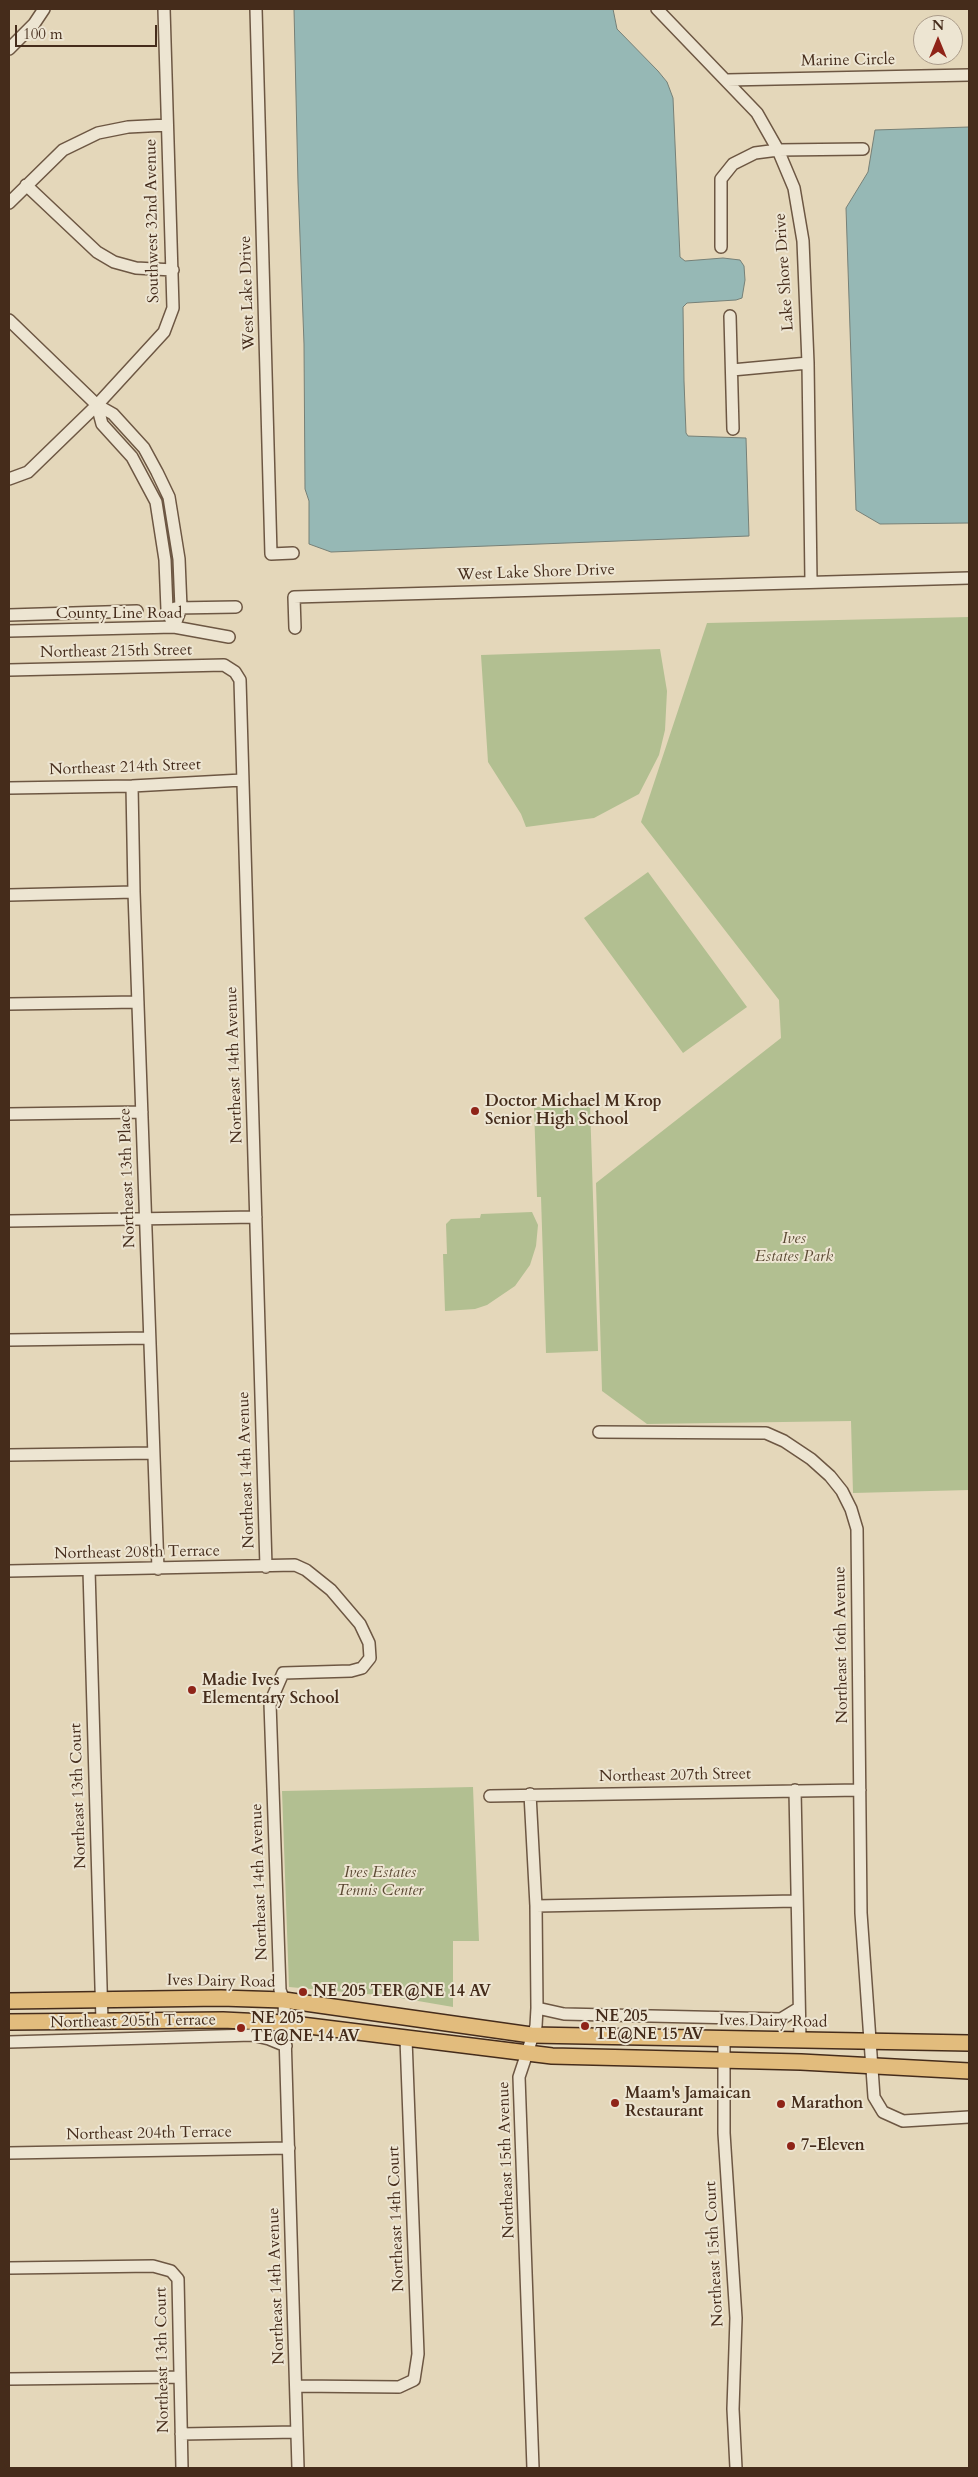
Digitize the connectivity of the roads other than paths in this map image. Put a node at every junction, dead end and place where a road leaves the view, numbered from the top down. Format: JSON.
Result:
{"nodes":[{"id":1,"x":44,"y":9,"type":"edge"},
{"id":2,"x":164,"y":9,"type":"edge"},
{"id":3,"x":256,"y":9,"type":"edge"},
{"id":4,"x":657,"y":9,"type":"edge"},
{"id":5,"x":9,"y":49,"type":"edge"},
{"id":6,"x":969,"y":75,"type":"edge"},
{"id":7,"x":727,"y":80,"type":"junction"},
{"id":8,"x":167,"y":125,"type":"junction"},
{"id":9,"x":864,"y":148,"type":"dead end"},
{"id":10,"x":778,"y":150,"type":"junction"},
{"id":11,"x":26,"y":185,"type":"junction"},
{"id":12,"x":9,"y":202,"type":"edge"},
{"id":13,"x":721,"y":247,"type":"dead end"},
{"id":14,"x":173,"y":270,"type":"junction"},
{"id":15,"x":730,"y":316,"type":"dead end"},
{"id":16,"x":9,"y":320,"type":"edge"},
{"id":17,"x":808,"y":363,"type":"junction"},
{"id":18,"x":732,"y":370,"type":"junction"},
{"id":19,"x":97,"y":405,"type":"junction"},
{"id":20,"x":733,"y":429,"type":"dead end"},
{"id":21,"x":9,"y":479,"type":"edge"},
{"id":22,"x":293,"y":553,"type":"dead end"},
{"id":23,"x":969,"y":578,"type":"edge"},
{"id":24,"x":811,"y":581,"type":"junction"},
{"id":25,"x":236,"y":607,"type":"dead end"},
{"id":26,"x":167,"y":608,"type":"junction"},
{"id":27,"x":181,"y":608,"type":"junction"},
{"id":28,"x":137,"y":610,"type":"dead end"},
{"id":29,"x":9,"y":614,"type":"edge"},
{"id":30,"x":174,"y":627,"type":"junction"},
{"id":31,"x":295,"y":628,"type":"dead end"},
{"id":32,"x":9,"y":631,"type":"edge"},
{"id":33,"x":229,"y":637,"type":"dead end"},
{"id":34,"x":224,"y":665,"type":"joint"},
{"id":35,"x":9,"y":670,"type":"edge"},
{"id":36,"x":242,"y":780,"type":"junction"},
{"id":37,"x":132,"y":786,"type":"junction"},
{"id":38,"x":9,"y":788,"type":"edge"},
{"id":39,"x":134,"y":892,"type":"junction"},
{"id":40,"x":9,"y":895,"type":"edge"},
{"id":41,"x":138,"y":1002,"type":"junction"},
{"id":42,"x":9,"y":1004,"type":"edge"},
{"id":43,"x":142,"y":1112,"type":"junction"},
{"id":44,"x":9,"y":1114,"type":"edge"},
{"id":45,"x":256,"y":1217,"type":"junction"},
{"id":46,"x":147,"y":1218,"type":"junction"},
{"id":47,"x":9,"y":1221,"type":"edge"},
{"id":48,"x":149,"y":1338,"type":"junction"},
{"id":49,"x":9,"y":1340,"type":"edge"},
{"id":50,"x":599,"y":1432,"type":"dead end"},
{"id":51,"x":153,"y":1453,"type":"junction"},
{"id":52,"x":9,"y":1455,"type":"edge"},
{"id":53,"x":266,"y":1567,"type":"junction"},
{"id":54,"x":158,"y":1569,"type":"junction"},
{"id":55,"x":9,"y":1570,"type":"edge"},
{"id":56,"x":89,"y":1570,"type":"junction"},
{"id":57,"x":795,"y":1790,"type":"junction"},
{"id":58,"x":860,"y":1790,"type":"junction"},
{"id":59,"x":530,"y":1794,"type":"junction"},
{"id":60,"x":490,"y":1796,"type":"dead end"},
{"id":61,"x":796,"y":1901,"type":"junction"},
{"id":62,"x":536,"y":1906,"type":"junction"},
{"id":63,"x":101,"y":1999,"type":"junction"},
{"id":64,"x":284,"y":2000,"type":"junction"},
{"id":65,"x":9,"y":2001,"type":"edge"},
{"id":66,"x":537,"y":2008,"type":"junction"},
{"id":67,"x":800,"y":2008,"type":"junction"},
{"id":68,"x":102,"y":2021,"type":"junction"},
{"id":69,"x":9,"y":2022,"type":"edge"},
{"id":70,"x":285,"y":2023,"type":"junction"},
{"id":71,"x":531,"y":2035,"type":"junction"},
{"id":72,"x":724,"y":2038,"type":"junction"},
{"id":73,"x":406,"y":2039,"type":"junction"},
{"id":74,"x":800,"y":2039,"type":"junction"},
{"id":75,"x":870,"y":2041,"type":"junction"},
{"id":76,"x":9,"y":2042,"type":"edge"},
{"id":77,"x":969,"y":2043,"type":"edge"},
{"id":78,"x":286,"y":2046,"type":"junction"},
{"id":79,"x":526,"y":2053,"type":"junction"},
{"id":80,"x":724,"y":2060,"type":"junction"},
{"id":81,"x":870,"y":2066,"type":"junction"},
{"id":82,"x":969,"y":2071,"type":"edge"},
{"id":83,"x":969,"y":2117,"type":"edge"},
{"id":84,"x":289,"y":2148,"type":"junction"},
{"id":85,"x":9,"y":2153,"type":"edge"},
{"id":86,"x":9,"y":2268,"type":"edge"},
{"id":87,"x":179,"y":2377,"type":"junction"},
{"id":88,"x":9,"y":2379,"type":"edge"},
{"id":89,"x":296,"y":2386,"type":"junction"},
{"id":90,"x":296,"y":2432,"type":"junction"},
{"id":91,"x":181,"y":2434,"type":"junction"},
{"id":92,"x":182,"y":2468,"type":"edge"},
{"id":93,"x":298,"y":2468,"type":"edge"},
{"id":94,"x":533,"y":2468,"type":"edge"},
{"id":95,"x":736,"y":2468,"type":"edge"}],
"edges":[{"from":1,"to":5,"type":"street"},
{"from":2,"to":8,"type":"street","name":"Southwest 32nd Avenue"},
{"from":3,"to":22,"type":"street","name":"West Lake Drive"},
{"from":4,"to":7,"type":"street","name":"Lake Shore Drive"},
{"from":6,"to":7,"type":"street","name":"Marine Circle"},
{"from":7,"to":10,"type":"street","name":"Lake Shore Drive"},
{"from":8,"to":11,"type":"street"},
{"from":8,"to":14,"type":"street","name":"Southwest 32nd Avenue"},
{"from":9,"to":10,"type":"street"},
{"from":10,"to":13,"type":"street"},
{"from":10,"to":17,"type":"street","name":"Lake Shore Drive"},
{"from":11,"to":12,"type":"street"},
{"from":11,"to":14,"type":"street"},
{"from":14,"to":19,"type":"street","name":"Southwest 32nd Avenue"},
{"from":15,"to":18,"type":"street"},
{"from":16,"to":19,"type":"street"},
{"from":17,"to":18,"type":"street"},
{"from":17,"to":24,"type":"street","name":"Lake Shore Drive"},
{"from":18,"to":20,"type":"street"},
{"from":19,"to":21,"type":"street","name":"Southwest 32nd Avenue"},
{"from":19,"to":26,"type":"street"},
{"from":19,"to":27,"type":"street"},
{"from":23,"to":24,"type":"street"},
{"from":24,"to":31,"type":"street","name":"West Lake Shore Drive"},
{"from":25,"to":27,"type":"street"},
{"from":26,"to":27,"type":"street"},
{"from":26,"to":30,"type":"street"},
{"from":27,"to":30,"type":"street"},
{"from":28,"to":29,"type":"street"},
{"from":30,"to":32,"type":"street","name":"County Line Road"},
{"from":30,"to":33,"type":"street","name":"County Line Road"},
{"from":34,"to":35,"type":"street","name":"Northeast 215th Street"},
{"from":34,"to":36,"type":"street","name":"Northeast 14th Avenue"},
{"from":36,"to":37,"type":"street","name":"Northeast 214th Street"},
{"from":36,"to":45,"type":"street","name":"Northeast 14th Avenue"},
{"from":37,"to":38,"type":"street","name":"Northeast 214th Street"},
{"from":37,"to":39,"type":"street","name":"Northeast 13th Place"},
{"from":39,"to":40,"type":"street"},
{"from":39,"to":41,"type":"street","name":"Northeast 13th Place"},
{"from":41,"to":42,"type":"street"},
{"from":41,"to":43,"type":"street","name":"Northeast 13th Place"},
{"from":43,"to":44,"type":"street"},
{"from":43,"to":46,"type":"street","name":"Northeast 13th Place"},
{"from":45,"to":46,"type":"street"},
{"from":45,"to":53,"type":"street","name":"Northeast 14th Avenue"},
{"from":46,"to":47,"type":"street"},
{"from":46,"to":48,"type":"street","name":"Northeast 13th Place"},
{"from":48,"to":49,"type":"street"},
{"from":48,"to":51,"type":"street","name":"Northeast 13th Place"},
{"from":50,"to":58,"type":"street","name":"Northeast 16th Avenue"},
{"from":51,"to":52,"type":"street"},
{"from":51,"to":54,"type":"street","name":"Northeast 13th Place"},
{"from":53,"to":54,"type":"street","name":"Northeast 208th Terrace"},
{"from":53,"to":64,"type":"street","name":"Northeast 14th Avenue"},
{"from":54,"to":56,"type":"street","name":"Northeast 208th Terrace"},
{"from":55,"to":56,"type":"street","name":"Northeast 208th Terrace"},
{"from":56,"to":63,"type":"street","name":"Northeast 13th Court"},
{"from":57,"to":58,"type":"street","name":"Northeast 207th Street"},
{"from":57,"to":59,"type":"street","name":"Northeast 207th Street"},
{"from":57,"to":61,"type":"street"},
{"from":58,"to":75,"type":"street","name":"Northeast 16th Avenue"},
{"from":59,"to":60,"type":"street","name":"Northeast 207th Street"},
{"from":59,"to":62,"type":"street","name":"Northeast 15th Avenue"},
{"from":61,"to":62,"type":"street"},
{"from":61,"to":67,"type":"street"},
{"from":62,"to":66,"type":"street","name":"Northeast 15th Avenue"},
{"from":63,"to":64,"type":"main road","name":"Ives Dairy Road"},
{"from":63,"to":65,"type":"main road","name":"Ives Dairy Road"},
{"from":63,"to":68,"type":"street","name":"Northeast 13th Court"},
{"from":64,"to":70,"type":"street","name":"Northeast 14th Avenue"},
{"from":64,"to":71,"type":"main road","name":"Ives Dairy Road"},
{"from":66,"to":67,"type":"street"},
{"from":66,"to":71,"type":"street","name":"Northeast 15th Avenue"},
{"from":67,"to":74,"type":"street"},
{"from":68,"to":69,"type":"main road"},
{"from":68,"to":70,"type":"main road"},
{"from":70,"to":73,"type":"main road"},
{"from":70,"to":78,"type":"street","name":"Northeast 14th Avenue"},
{"from":71,"to":72,"type":"main road","name":"Ives Dairy Road"},
{"from":71,"to":79,"type":"street","name":"Northeast 15th Avenue"},
{"from":72,"to":74,"type":"main road","name":"Ives Dairy Road"},
{"from":72,"to":80,"type":"street","name":"Northeast 15th Court"},
{"from":73,"to":79,"type":"main road"},
{"from":73,"to":89,"type":"street","name":"Northeast 14th Court"},
{"from":74,"to":75,"type":"main road","name":"Ives Dairy Road"},
{"from":75,"to":77,"type":"main road","name":"Ives Dairy Road"},
{"from":75,"to":81,"type":"street","name":"Northeast 16th Avenue"},
{"from":76,"to":78,"type":"street","name":"Northeast 205th Terrace"},
{"from":78,"to":84,"type":"street","name":"Northeast 14th Avenue"},
{"from":79,"to":80,"type":"main road"},
{"from":79,"to":94,"type":"street","name":"Northeast 15th Avenue"},
{"from":80,"to":81,"type":"main road"},
{"from":80,"to":95,"type":"street","name":"Northeast 15th Court"},
{"from":81,"to":82,"type":"main road"},
{"from":81,"to":83,"type":"street"},
{"from":84,"to":85,"type":"street","name":"Northeast 204th Terrace"},
{"from":84,"to":89,"type":"street","name":"Northeast 14th Avenue"},
{"from":86,"to":87,"type":"street","name":"Northeast 13th Court"},
{"from":87,"to":88,"type":"street"},
{"from":87,"to":91,"type":"street","name":"Northeast 13th Court"},
{"from":89,"to":90,"type":"street","name":"Northeast 14th Avenue"},
{"from":90,"to":91,"type":"street"},
{"from":90,"to":93,"type":"street","name":"Northeast 14th Avenue"},
{"from":91,"to":92,"type":"street","name":"Northeast 13th Court"}]}
